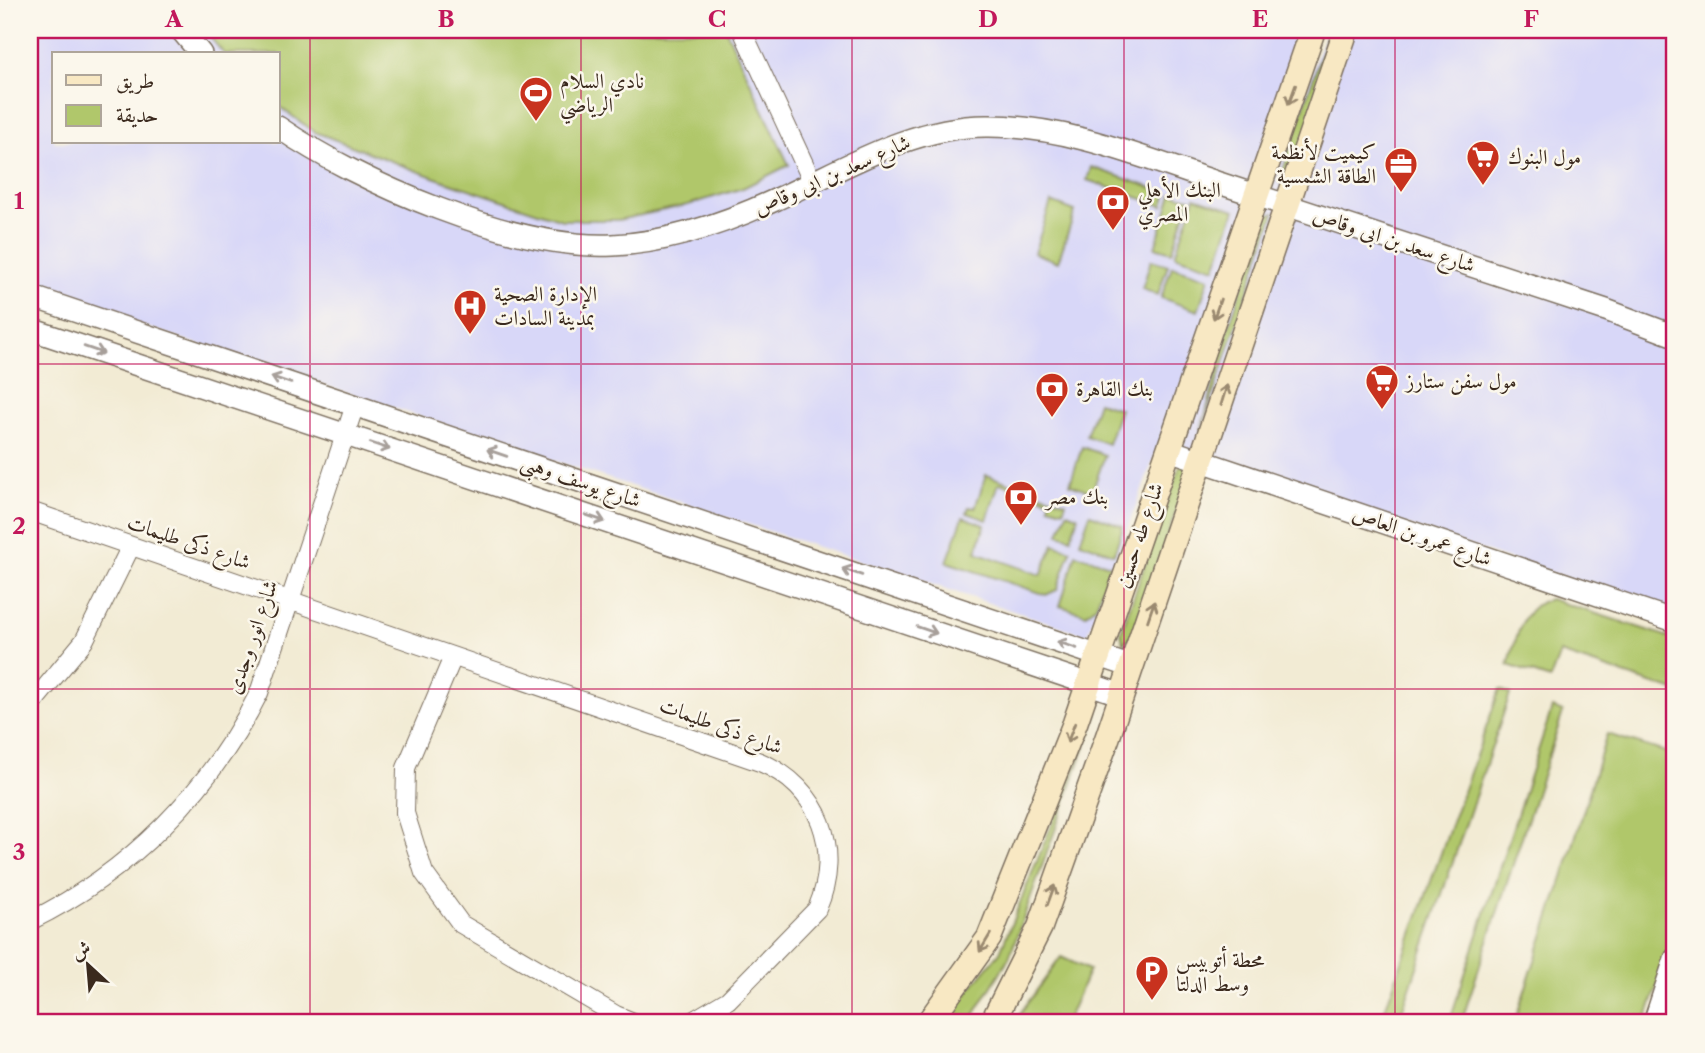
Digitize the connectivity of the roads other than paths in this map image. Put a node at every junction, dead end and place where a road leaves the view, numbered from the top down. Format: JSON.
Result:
{"nodes":[{"id":1,"x":181,"y":30,"type":"edge"},
{"id":2,"x":742,"y":30,"type":"edge"},
{"id":3,"x":1313,"y":30,"type":"edge"},
{"id":4,"x":1346,"y":30,"type":"edge"},
{"id":5,"x":199,"y":52,"type":"edge"},
{"id":6,"x":280,"y":128,"type":"edge"},
{"id":7,"x":813,"y":183,"type":"junction"},
{"id":8,"x":1256,"y":195,"type":"junction"},
{"id":9,"x":1285,"y":205,"type":"junction"},
{"id":10,"x":30,"y":296,"type":"edge"},
{"id":11,"x":30,"y":329,"type":"edge"},
{"id":12,"x":1675,"y":336,"type":"edge"},
{"id":13,"x":355,"y":405,"type":"junction"},
{"id":14,"x":345,"y":435,"type":"junction"},
{"id":15,"x":1169,"y":450,"type":"junction"},
{"id":16,"x":1203,"y":462,"type":"junction"},
{"id":17,"x":30,"y":512,"type":"edge"},
{"id":18,"x":131,"y":546,"type":"junction"},
{"id":19,"x":290,"y":600,"type":"junction"},
{"id":20,"x":1675,"y":621,"type":"edge"},
{"id":21,"x":1098,"y":655,"type":"junction"},
{"id":22,"x":453,"y":657,"type":"junction"},
{"id":23,"x":1132,"y":667,"type":"junction"},
{"id":24,"x":1088,"y":684,"type":"junction"},
{"id":25,"x":1122,"y":695,"type":"junction"},
{"id":26,"x":30,"y":706,"type":"edge"},
{"id":27,"x":30,"y":921,"type":"edge"},
{"id":28,"x":1675,"y":959,"type":"edge"},
{"id":29,"x":636,"y":1023,"type":"edge"},
{"id":30,"x":689,"y":1023,"type":"edge"},
{"id":31,"x":928,"y":1023,"type":"edge"},
{"id":32,"x":992,"y":1023,"type":"edge"},
{"id":33,"x":1654,"y":1023,"type":"edge"}],
"edges":[{"from":1,"to":5,"type":"street"},
{"from":2,"to":7,"type":"street"},
{"from":3,"to":8,"type":"main road","name":"شارع طه حسين","one_way":true},
{"from":4,"to":9,"type":"main road","name":"شارع طه حسين"},
{"from":6,"to":7,"type":"street","name":"شارع سعد بن ابى وقاص"},
{"from":7,"to":8,"type":"street","name":"شارع سعد بن ابى وقاص"},
{"from":8,"to":9,"type":"street","name":"شارع سعد بن ابى وقاص"},
{"from":8,"to":15,"type":"main road","name":"شارع طه حسين","one_way":true},
{"from":9,"to":12,"type":"street","name":"شارع سعد بن ابى وقاص"},
{"from":16,"to":9,"type":"main road","name":"شارع طه حسين","one_way":true},
{"from":13,"to":10,"type":"street","name":"شارع يوسف وهبى","one_way":true},
{"from":11,"to":14,"type":"street","name":"شارع يوسف وهبى","one_way":true},
{"from":13,"to":14,"type":"street","name":"شارع انور وجدى"},
{"from":21,"to":13,"type":"street","name":"شارع يوسف وهبى","one_way":true},
{"from":14,"to":19,"type":"street","name":"شارع انور وجدى"},
{"from":14,"to":24,"type":"street","name":"شارع يوسف وهبى","one_way":true},
{"from":15,"to":16,"type":"street","name":"شارع عمرو بن العاص"},
{"from":15,"to":21,"type":"main road","name":"شارع طه حسين"},
{"from":16,"to":20,"type":"street","name":"شارع عمرو بن العاص"},
{"from":23,"to":16,"type":"main road","name":"شارع طه حسين","one_way":true},
{"from":17,"to":18,"type":"street","name":"شارع ذكى طليمات"},
{"from":18,"to":19,"type":"street","name":"شارع ذكى طليمات"},
{"from":18,"to":26,"type":"street"},
{"from":19,"to":22,"type":"street","name":"شارع ذكى طليمات"},
{"from":19,"to":27,"type":"street","name":"شارع انور وجدى"},
{"from":21,"to":23,"type":"street","name":"شارع يوسف وهبى"},
{"from":21,"to":24,"type":"main road","name":"شارع طه حسين"},
{"from":22,"to":29,"type":"street"},
{"from":22,"to":30,"type":"street","name":"شارع ذكى طليمات"},
{"from":23,"to":25,"type":"main road","name":"شارع طه حسين"},
{"from":24,"to":25,"type":"street","name":"شارع يوسف وهبى"},
{"from":24,"to":31,"type":"main road","name":"شارع طه حسين","one_way":true},
{"from":32,"to":25,"type":"main road","name":"شارع طه حسين","one_way":true},
{"from":28,"to":33,"type":"street"}]}
